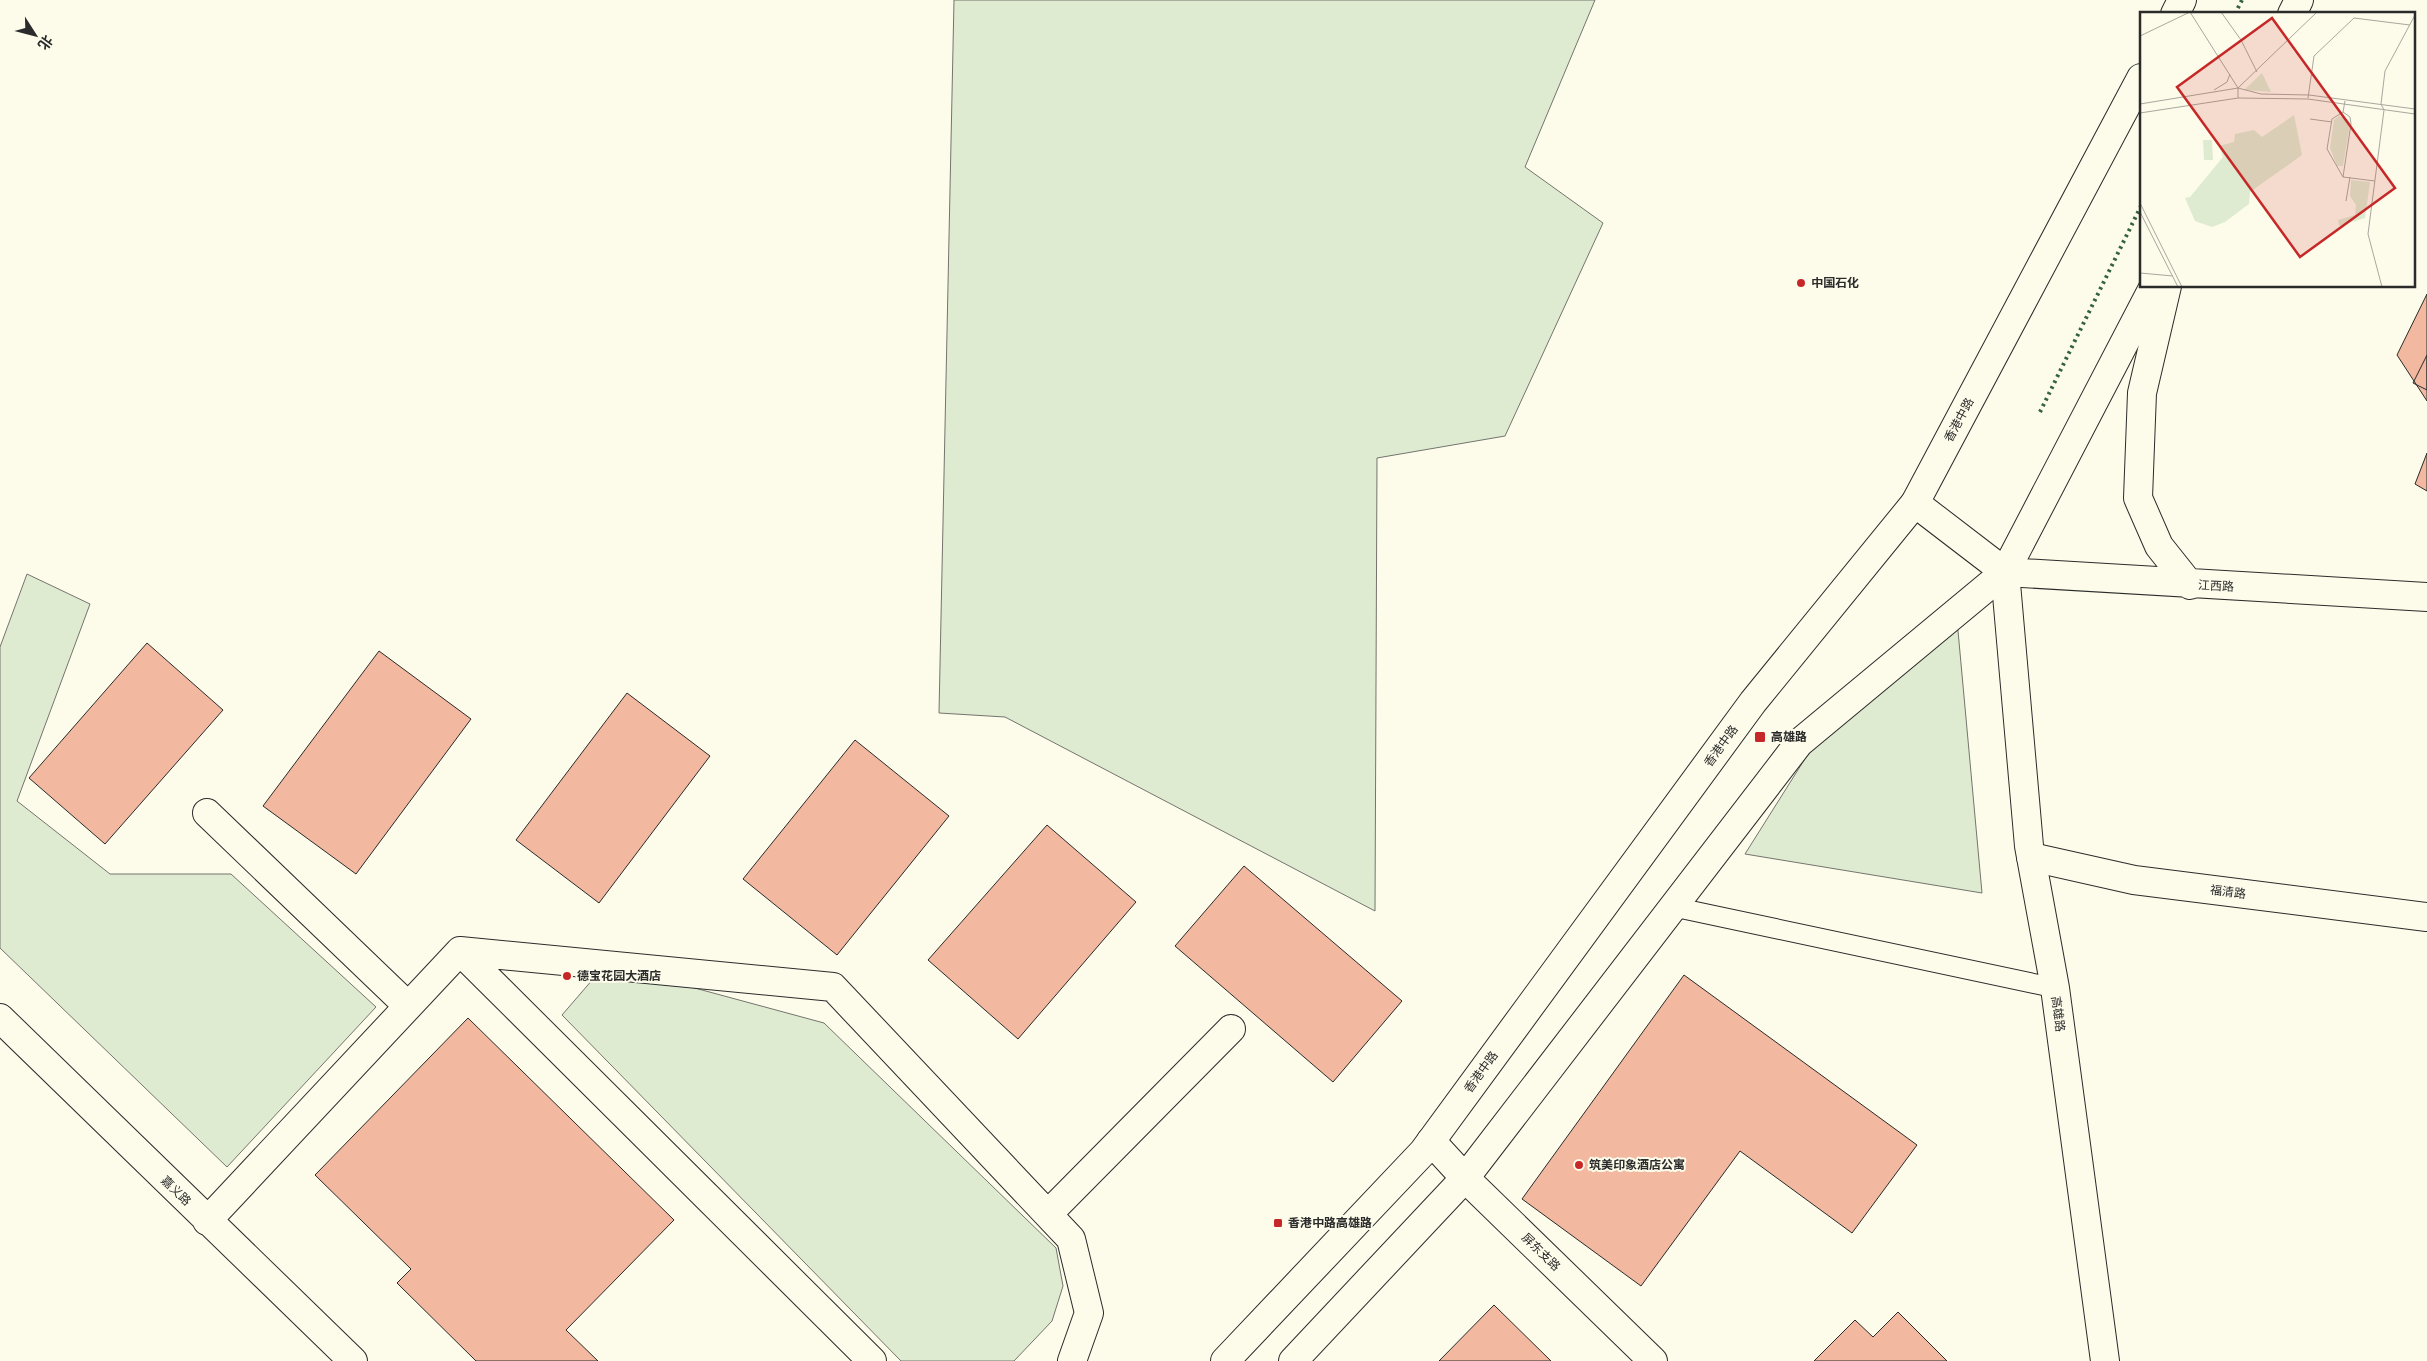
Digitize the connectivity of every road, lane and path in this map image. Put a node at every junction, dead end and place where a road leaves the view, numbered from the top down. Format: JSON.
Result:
{"nodes":[{"id":1,"x":2182,"y":0,"type":"edge"},
{"id":2,"x":2299,"y":0,"type":"edge"},
{"id":3,"x":2176,"y":12,"type":"edge"},
{"id":4,"x":2293,"y":12,"type":"edge"},
{"id":5,"x":2140,"y":80,"type":"edge"},
{"id":6,"x":2153,"y":288,"type":"edge"},
{"id":7,"x":2167,"y":288,"type":"edge"},
{"id":8,"x":1915,"y":503,"type":"junction"},
{"id":9,"x":2005,"y":572,"type":"junction"},
{"id":10,"x":2190,"y":585,"type":"junction"},
{"id":11,"x":2427,"y":597,"type":"edge"},
{"id":12,"x":207,"y":812,"type":"dead end"},
{"id":13,"x":2031,"y":857,"type":"junction"},
{"id":14,"x":1674,"y":906,"type":"junction"},
{"id":15,"x":2427,"y":917,"type":"edge"},
{"id":16,"x":460,"y":951,"type":"junction"},
{"id":17,"x":2055,"y":988,"type":"junction"},
{"id":18,"x":408,"y":1006,"type":"junction"},
{"id":19,"x":0,"y":1018,"type":"edge"},
{"id":20,"x":1231,"y":1028,"type":"dead end"},
{"id":21,"x":1431,"y":1141,"type":"junction"},
{"id":22,"x":1465,"y":1178,"type":"junction"},
{"id":23,"x":1048,"y":1214,"type":"junction"},
{"id":24,"x":207,"y":1221,"type":"junction"},
{"id":25,"x":353,"y":1361,"type":"edge"},
{"id":26,"x":872,"y":1361,"type":"edge"},
{"id":27,"x":1072,"y":1361,"type":"edge"},
{"id":28,"x":1224,"y":1361,"type":"edge"},
{"id":29,"x":1293,"y":1361,"type":"edge"},
{"id":30,"x":1653,"y":1361,"type":"edge"},
{"id":31,"x":2104,"y":1361,"type":"edge"}],
"edges":[{"from":1,"to":3,"type":"main road"},
{"from":2,"to":4,"type":"main road"},
{"from":5,"to":8,"type":"main road","name":"香港中路"},
{"from":6,"to":9,"type":"main road"},
{"from":7,"to":10,"type":"main road"},
{"from":8,"to":9,"type":"main road"},
{"from":8,"to":21,"type":"main road","name":"香港中路"},
{"from":9,"to":10,"type":"main road","name":"江西路"},
{"from":9,"to":13,"type":"main road","name":"高雄路"},
{"from":9,"to":14,"type":"main road"},
{"from":10,"to":11,"type":"main road","name":"江西路"},
{"from":12,"to":18,"type":"main road"},
{"from":13,"to":15,"type":"main road","name":"福清路"},
{"from":13,"to":17,"type":"main road","name":"高雄路"},
{"from":14,"to":17,"type":"lane"},
{"from":14,"to":22,"type":"main road"},
{"from":16,"to":18,"type":"main road"},
{"from":16,"to":23,"type":"main road"},
{"from":16,"to":26,"type":"main road"},
{"from":17,"to":31,"type":"main road","name":"高雄路"},
{"from":18,"to":24,"type":"main road"},
{"from":19,"to":24,"type":"main road","name":"嘉义路"},
{"from":20,"to":23,"type":"main road"},
{"from":21,"to":22,"type":"main road","name":"屏东支路"},
{"from":21,"to":28,"type":"main road","name":"香港中路"},
{"from":22,"to":29,"type":"main road"},
{"from":22,"to":30,"type":"main road","name":"屏东支路"},
{"from":23,"to":27,"type":"main road"},
{"from":24,"to":25,"type":"main road","name":"嘉义路"}]}
